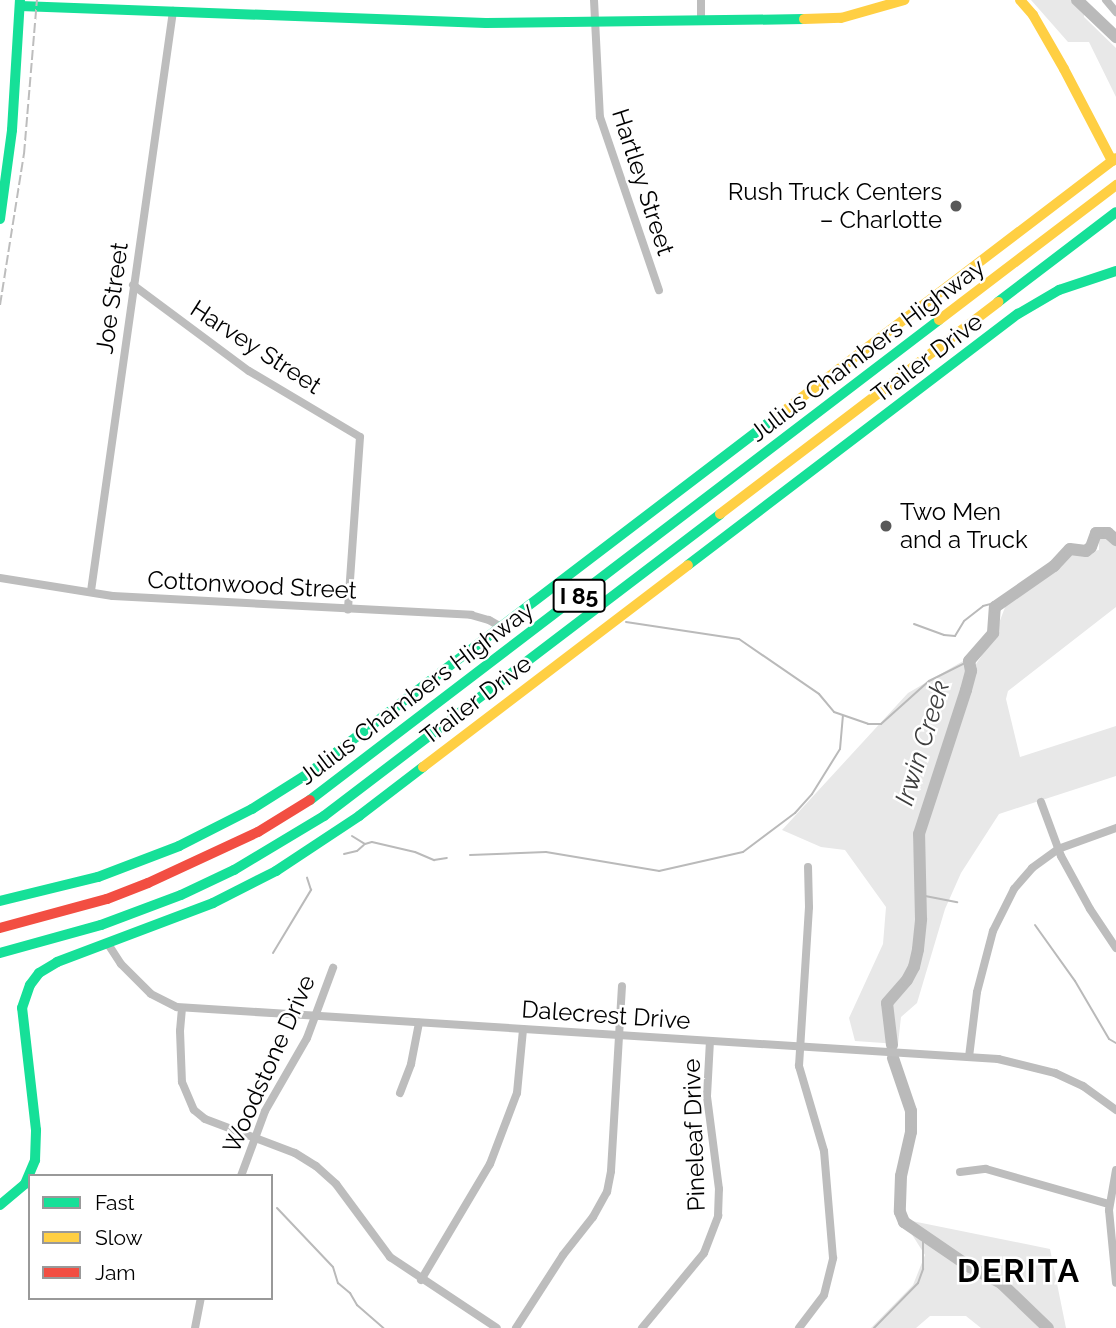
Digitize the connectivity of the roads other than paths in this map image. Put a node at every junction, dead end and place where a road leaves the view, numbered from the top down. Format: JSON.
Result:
{"nodes":[{"id":1,"x":594,"y":0,"type":"edge"},
{"id":2,"x":701,"y":0,"type":"edge"},
{"id":3,"x":904,"y":0,"type":"edge"},
{"id":4,"x":1020,"y":0,"type":"edge"},
{"id":5,"x":1106,"y":0,"type":"edge"},
{"id":6,"x":20,"y":3,"type":"edge"},
{"id":7,"x":173,"y":11,"type":"junction"},
{"id":8,"x":1116,"y":12,"type":"edge"},
{"id":9,"x":701,"y":21,"type":"junction"},
{"id":10,"x":596,"y":22,"type":"junction"},
{"id":11,"x":5,"y":145,"type":"edge"},
{"id":12,"x":1114,"y":160,"type":"edge"},
{"id":13,"x":1116,"y":185,"type":"edge"},
{"id":14,"x":1116,"y":212,"type":"edge"},
{"id":15,"x":0,"y":219,"type":"edge"},
{"id":16,"x":1116,"y":271,"type":"edge"},
{"id":17,"x":133,"y":285,"type":"junction"},
{"id":18,"x":659,"y":290,"type":"dead end"},
{"id":19,"x":0,"y":578,"type":"edge"},
{"id":20,"x":91,"y":591,"type":"junction"},
{"id":21,"x":348,"y":610,"type":"junction"},
{"id":22,"x":502,"y":627,"type":"junction"},
{"id":23,"x":1041,"y":802,"type":"dead end"},
{"id":24,"x":1116,"y":828,"type":"edge"},
{"id":25,"x":1058,"y":849,"type":"junction"},
{"id":26,"x":808,"y":867,"type":"dead end"},
{"id":27,"x":0,"y":901,"type":"edge"},
{"id":28,"x":0,"y":928,"type":"edge"},
{"id":29,"x":108,"y":944,"type":"junction"},
{"id":30,"x":1116,"y":947,"type":"edge"},
{"id":31,"x":0,"y":953,"type":"edge"},
{"id":32,"x":333,"y":968,"type":"dead end"},
{"id":33,"x":622,"y":986,"type":"dead end"},
{"id":34,"x":182,"y":1007,"type":"junction"},
{"id":35,"x":315,"y":1016,"type":"junction"},
{"id":36,"x":419,"y":1023,"type":"junction"},
{"id":37,"x":523,"y":1029,"type":"junction"},
{"id":38,"x":620,"y":1035,"type":"junction"},
{"id":39,"x":710,"y":1041,"type":"junction"},
{"id":40,"x":800,"y":1046,"type":"junction"},
{"id":41,"x":969,"y":1057,"type":"junction"},
{"id":42,"x":400,"y":1093,"type":"dead end"},
{"id":43,"x":1116,"y":1110,"type":"edge"},
{"id":44,"x":255,"y":1138,"type":"junction"},
{"id":45,"x":1116,"y":1170,"type":"edge"},
{"id":46,"x":960,"y":1172,"type":"dead end"},
{"id":47,"x":242,"y":1174,"type":"edge"},
{"id":48,"x":1109,"y":1204,"type":"junction"},
{"id":49,"x":0,"y":1205,"type":"edge"},
{"id":50,"x":1116,"y":1278,"type":"edge"},
{"id":51,"x":421,"y":1280,"type":"junction"},
{"id":52,"x":201,"y":1300,"type":"edge"},
{"id":53,"x":195,"y":1328,"type":"edge"},
{"id":54,"x":497,"y":1328,"type":"edge"},
{"id":55,"x":516,"y":1328,"type":"edge"},
{"id":56,"x":642,"y":1328,"type":"edge"},
{"id":57,"x":799,"y":1328,"type":"edge"}],
"edges":[{"from":1,"to":10,"type":"street","name":"Hartley Street"},
{"from":2,"to":9,"type":"street"},
{"from":3,"to":9,"type":"main road"},
{"from":4,"to":12,"type":"main road"},
{"from":5,"to":8,"type":"street"},
{"from":6,"to":7,"type":"main road"},
{"from":6,"to":11,"type":"main road"},
{"from":7,"to":10,"type":"main road"},
{"from":7,"to":17,"type":"street","name":"Joe Street"},
{"from":9,"to":10,"type":"main road"},
{"from":10,"to":18,"type":"street","name":"Hartley Street"},
{"from":11,"to":15,"type":"main road"},
{"from":12,"to":22,"type":"main road"},
{"from":13,"to":28,"type":"main road","name":"Julius Chambers Highway","number":"I 85"},
{"from":14,"to":31,"type":"main road","name":"Julius Chambers Highway","number":"I 85"},
{"from":16,"to":29,"type":"main road","name":"Trailer Drive"},
{"from":17,"to":20,"type":"street","name":"Joe Street"},
{"from":17,"to":21,"type":"street","name":"Harvey Street"},
{"from":19,"to":20,"type":"street","name":"Cottonwood Street"},
{"from":20,"to":21,"type":"street","name":"Cottonwood Street"},
{"from":21,"to":22,"type":"street","name":"Cottonwood Street"},
{"from":22,"to":27,"type":"main road"},
{"from":23,"to":25,"type":"street"},
{"from":24,"to":25,"type":"street"},
{"from":25,"to":30,"type":"street"},
{"from":25,"to":41,"type":"street"},
{"from":26,"to":40,"type":"street"},
{"from":29,"to":34,"type":"street","name":"Dalecrest Drive"},
{"from":29,"to":49,"type":"main road","name":"Trailer Drive"},
{"from":32,"to":35,"type":"street","name":"Woodstone Drive"},
{"from":33,"to":38,"type":"street"},
{"from":34,"to":35,"type":"street","name":"Dalecrest Drive"},
{"from":34,"to":44,"type":"street"},
{"from":35,"to":36,"type":"street","name":"Dalecrest Drive"},
{"from":35,"to":44,"type":"street","name":"Woodstone Drive"},
{"from":36,"to":37,"type":"street","name":"Dalecrest Drive"},
{"from":36,"to":42,"type":"street"},
{"from":37,"to":38,"type":"street","name":"Dalecrest Drive"},
{"from":37,"to":51,"type":"street"},
{"from":38,"to":39,"type":"street","name":"Dalecrest Drive"},
{"from":38,"to":55,"type":"street"},
{"from":39,"to":40,"type":"street","name":"Dalecrest Drive"},
{"from":39,"to":56,"type":"street","name":"Pineleaf Drive"},
{"from":40,"to":41,"type":"street","name":"Dalecrest Drive"},
{"from":40,"to":57,"type":"street"},
{"from":41,"to":43,"type":"street","name":"Dalecrest Drive"},
{"from":44,"to":47,"type":"street","name":"Woodstone Drive"},
{"from":44,"to":51,"type":"street"},
{"from":45,"to":48,"type":"street"},
{"from":46,"to":48,"type":"street"},
{"from":48,"to":50,"type":"street"},
{"from":51,"to":54,"type":"street"},
{"from":52,"to":53,"type":"street"}]}
